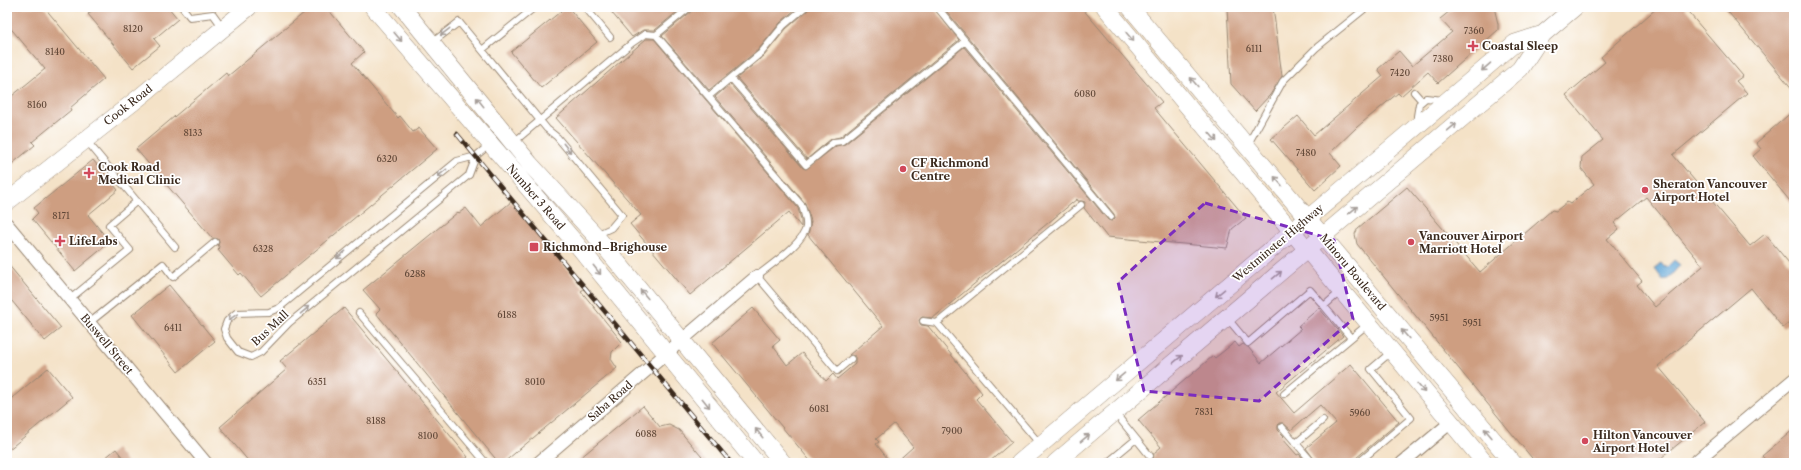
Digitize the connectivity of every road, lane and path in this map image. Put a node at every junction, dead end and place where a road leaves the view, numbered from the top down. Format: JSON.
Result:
{"nodes":[{"id":1,"x":182,"y":7,"type":"edge"},
{"id":2,"x":211,"y":7,"type":"edge"},
{"id":3,"x":249,"y":7,"type":"edge"},
{"id":4,"x":373,"y":7,"type":"edge"},
{"id":5,"x":402,"y":7,"type":"edge"},
{"id":6,"x":535,"y":7,"type":"edge"},
{"id":7,"x":585,"y":7,"type":"edge"},
{"id":8,"x":690,"y":7,"type":"edge"},
{"id":9,"x":805,"y":7,"type":"edge"},
{"id":10,"x":937,"y":7,"type":"edge"},
{"id":11,"x":1105,"y":7,"type":"edge"},
{"id":12,"x":1130,"y":7,"type":"edge"},
{"id":13,"x":1367,"y":7,"type":"edge"},
{"id":14,"x":1575,"y":7,"type":"edge"},
{"id":15,"x":213,"y":14,"type":"junction"},
{"id":16,"x":223,"y":28,"type":"junction"},
{"id":17,"x":1543,"y":34,"type":"junction"},
{"id":18,"x":656,"y":35,"type":"junction"},
{"id":19,"x":610,"y":37,"type":"dead end"},
{"id":20,"x":965,"y":41,"type":"junction"},
{"id":21,"x":432,"y":44,"type":"junction"},
{"id":22,"x":482,"y":50,"type":"junction"},
{"id":23,"x":731,"y":78,"type":"junction"},
{"id":24,"x":1414,"y":92,"type":"dead end"},
{"id":25,"x":709,"y":96,"type":"junction"},
{"id":26,"x":1422,"y":101,"type":"junction"},
{"id":27,"x":1446,"y":101,"type":"junction"},
{"id":28,"x":540,"y":120,"type":"junction"},
{"id":29,"x":1420,"y":124,"type":"junction"},
{"id":30,"x":85,"y":139,"type":"junction"},
{"id":31,"x":500,"y":139,"type":"junction"},
{"id":32,"x":1248,"y":146,"type":"junction"},
{"id":33,"x":476,"y":156,"type":"junction"},
{"id":34,"x":137,"y":201,"type":"junction"},
{"id":35,"x":7,"y":202,"type":"edge"},
{"id":36,"x":1081,"y":205,"type":"dead end"},
{"id":37,"x":1111,"y":217,"type":"dead end"},
{"id":38,"x":1309,"y":218,"type":"junction"},
{"id":39,"x":7,"y":224,"type":"edge"},
{"id":40,"x":1292,"y":232,"type":"junction"},
{"id":41,"x":595,"y":235,"type":"junction"},
{"id":42,"x":1323,"y":236,"type":"junction"},
{"id":43,"x":215,"y":242,"type":"dead end"},
{"id":44,"x":175,"y":247,"type":"dead end"},
{"id":45,"x":1306,"y":250,"type":"junction"},
{"id":46,"x":757,"y":276,"type":"junction"},
{"id":47,"x":1341,"y":291,"type":"junction"},
{"id":48,"x":70,"y":299,"type":"junction"},
{"id":49,"x":1324,"y":306,"type":"junction"},
{"id":50,"x":359,"y":313,"type":"dead end"},
{"id":51,"x":1226,"y":318,"type":"junction"},
{"id":52,"x":923,"y":321,"type":"dead end"},
{"id":53,"x":89,"y":323,"type":"junction"},
{"id":54,"x":937,"y":323,"type":"junction"},
{"id":55,"x":1368,"y":324,"type":"junction"},
{"id":56,"x":1351,"y":338,"type":"junction"},
{"id":57,"x":682,"y":340,"type":"junction"},
{"id":58,"x":1391,"y":352,"type":"junction"},
{"id":59,"x":666,"y":354,"type":"junction"},
{"id":60,"x":851,"y":359,"type":"dead end"},
{"id":61,"x":1794,"y":379,"type":"edge"},
{"id":62,"x":1284,"y":394,"type":"dead end"},
{"id":63,"x":1115,"y":413,"type":"junction"},
{"id":64,"x":1323,"y":420,"type":"dead end"},
{"id":65,"x":1450,"y":422,"type":"junction"},
{"id":66,"x":1282,"y":427,"type":"dead end"},
{"id":67,"x":1136,"y":439,"type":"junction"},
{"id":68,"x":1296,"y":443,"type":"junction"},
{"id":69,"x":1040,"y":444,"type":"junction"},
{"id":70,"x":1150,"y":456,"type":"dead end"},
{"id":71,"x":206,"y":463,"type":"edge"},
{"id":72,"x":486,"y":463,"type":"edge"},
{"id":73,"x":538,"y":463,"type":"edge"},
{"id":74,"x":756,"y":463,"type":"edge"},
{"id":75,"x":784,"y":463,"type":"edge"},
{"id":76,"x":1019,"y":463,"type":"edge"},
{"id":77,"x":1055,"y":463,"type":"edge"},
{"id":78,"x":1107,"y":463,"type":"edge"},
{"id":79,"x":1313,"y":463,"type":"edge"},
{"id":80,"x":1358,"y":463,"type":"edge"},
{"id":81,"x":1402,"y":463,"type":"edge"},
{"id":82,"x":1485,"y":463,"type":"edge"},
{"id":83,"x":1513,"y":463,"type":"edge"},
{"id":84,"x":1694,"y":463,"type":"edge"}],
"edges":[{"from":1,"to":15,"type":"lane"},
{"from":2,"to":15,"type":"lane"},
{"from":3,"to":16,"type":"main road","name":"Cook Road"},
{"from":4,"to":31,"type":"main road","name":"Number 3 Road","one_way":true},
{"from":5,"to":21,"type":"main road","name":"Number 3 Road"},
{"from":6,"to":22,"type":"lane"},
{"from":7,"to":19,"type":"lane"},
{"from":8,"to":18,"type":"lane"},
{"from":9,"to":23,"type":"lane"},
{"from":10,"to":20,"type":"lane"},
{"from":11,"to":40,"type":"main road","name":"Minoru Boulevard","one_way":true},
{"from":32,"to":12,"type":"main road","name":"Minoru Boulevard","one_way":true},
{"from":13,"to":32,"type":"lane"},
{"from":14,"to":17,"type":"main road","name":"Westminster Highway"},
{"from":15,"to":16,"type":"lane"},
{"from":16,"to":30,"type":"main road","name":"Cook Road"},
{"from":17,"to":27,"type":"main road","name":"Westminster Highway","one_way":true},
{"from":42,"to":17,"type":"main road","name":"Westminster Highway","one_way":true},
{"from":18,"to":25,"type":"lane"},
{"from":18,"to":28,"type":"lane","name":"Bus Mall"},
{"from":20,"to":23,"type":"lane"},
{"from":20,"to":37,"type":"lane"},
{"from":22,"to":21,"type":"lane","one_way":true},
{"from":31,"to":21,"type":"main road","name":"Number 3 Road","one_way":true},
{"from":22,"to":28,"type":"lane"},
{"from":23,"to":25,"type":"lane"},
{"from":24,"to":26,"type":"lane"},
{"from":25,"to":46,"type":"lane"},
{"from":26,"to":27,"type":"lane"},
{"from":26,"to":29,"type":"lane"},
{"from":27,"to":29,"type":"main road","name":"Westminster Highway"},
{"from":28,"to":31,"type":"lane","name":"Bus Mall"},
{"from":28,"to":41,"type":"lane","one_way":true},
{"from":29,"to":38,"type":"main road","name":"Westminster Highway"},
{"from":30,"to":34,"type":"lane"},
{"from":30,"to":35,"type":"main road","name":"Cook Road"},
{"from":31,"to":33,"type":"lane","name":"Bus Mall"},
{"from":31,"to":41,"type":"main road","name":"Number 3 Road"},
{"from":31,"to":59,"type":"main road","name":"Number 3 Road","one_way":true},
{"from":38,"to":32,"type":"main road","name":"Minoru Boulevard","one_way":true},
{"from":33,"to":33,"type":"lane","name":"Bus Mall","one_way":true},
{"from":34,"to":44,"type":"lane"},
{"from":34,"to":48,"type":"lane"},
{"from":36,"to":54,"type":"lane"},
{"from":38,"to":40,"type":"main road","name":"Westminster Highway"},
{"from":38,"to":42,"type":"main road","name":"Minoru Boulevard"},
{"from":39,"to":48,"type":"street","name":"Buswell Street"},
{"from":40,"to":45,"type":"main road","name":"Minoru Boulevard"},
{"from":40,"to":69,"type":"main road","name":"Westminster Highway","one_way":true},
{"from":57,"to":41,"type":"main road","name":"Number 3 Road","one_way":true},
{"from":42,"to":45,"type":"main road","name":"Westminster Highway"},
{"from":83,"to":42,"type":"main road","name":"Minoru Boulevard","one_way":true},
{"from":43,"to":53,"type":"lane"},
{"from":45,"to":47,"type":"main road","name":"Minoru Boulevard"},
{"from":51,"to":45,"type":"main road","name":"Westminster Highway","one_way":true},
{"from":46,"to":57,"type":"street","name":"Saba Road"},
{"from":46,"to":60,"type":"lane"},
{"from":47,"to":49,"type":"lane"},
{"from":47,"to":55,"type":"main road","name":"Minoru Boulevard"},
{"from":48,"to":53,"type":"street","name":"Buswell Street"},
{"from":49,"to":51,"type":"lane"},
{"from":49,"to":56,"type":"lane"},
{"from":50,"to":72,"type":"lane"},
{"from":63,"to":51,"type":"main road","name":"Westminster Highway","one_way":true},
{"from":52,"to":54,"type":"lane"},
{"from":53,"to":71,"type":"street","name":"Buswell Street"},
{"from":54,"to":69,"type":"lane"},
{"from":55,"to":56,"type":"lane"},
{"from":55,"to":58,"type":"main road","name":"Minoru Boulevard"},
{"from":56,"to":62,"type":"lane"},
{"from":57,"to":59,"type":"street","name":"Saba Road"},
{"from":75,"to":57,"type":"main road","name":"Number 3 Road","one_way":true},
{"from":58,"to":65,"type":"main road","name":"Minoru Boulevard","one_way":true},
{"from":58,"to":80,"type":"lane"},
{"from":59,"to":73,"type":"street","name":"Saba Road"},
{"from":59,"to":74,"type":"main road","name":"Number 3 Road","one_way":true},
{"from":61,"to":84,"type":"street"},
{"from":63,"to":67,"type":"lane"},
{"from":77,"to":63,"type":"main road","name":"Westminster Highway","one_way":true},
{"from":64,"to":68,"type":"lane"},
{"from":65,"to":81,"type":"street"},
{"from":65,"to":82,"type":"main road","name":"Minoru Boulevard"},
{"from":66,"to":68,"type":"lane"},
{"from":67,"to":70,"type":"lane"},
{"from":67,"to":78,"type":"lane"},
{"from":68,"to":79,"type":"lane"},
{"from":69,"to":76,"type":"main road","name":"Westminster Highway"}]}
